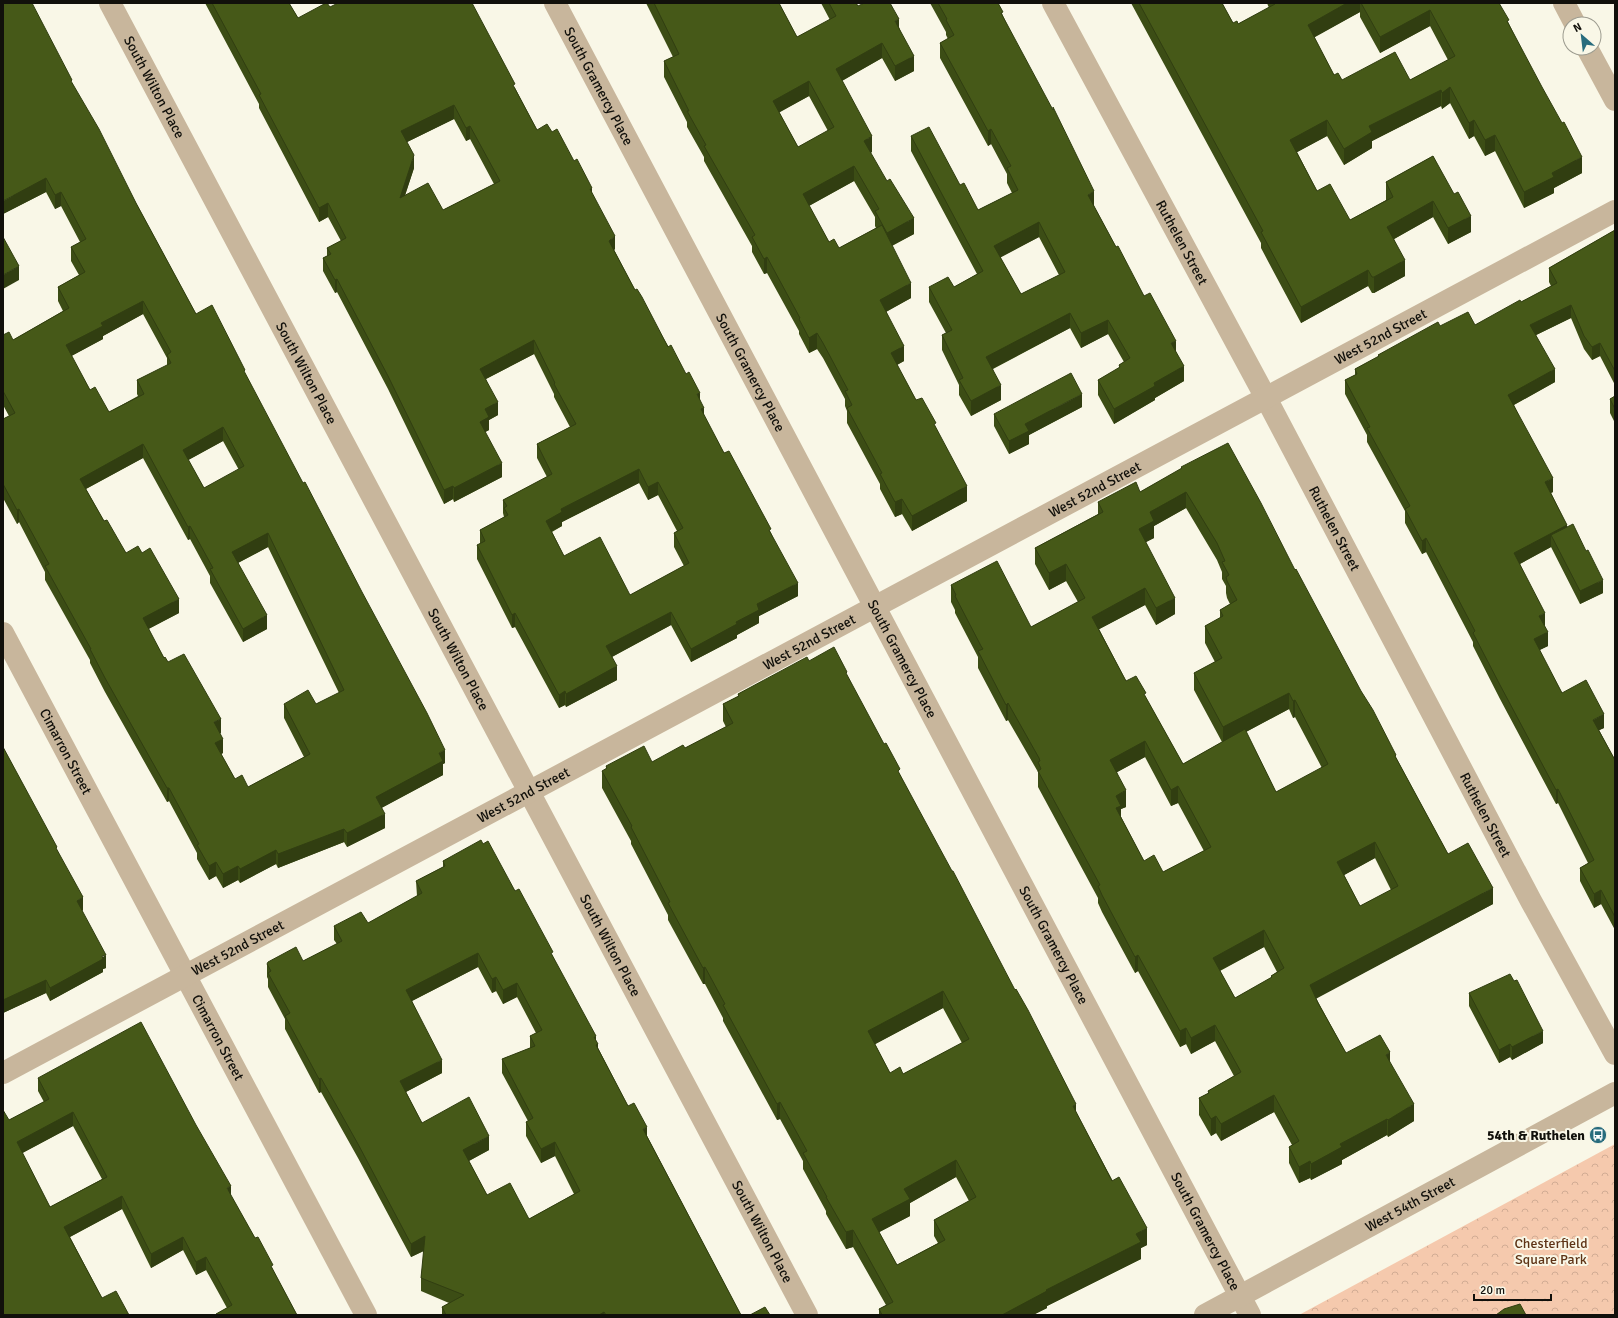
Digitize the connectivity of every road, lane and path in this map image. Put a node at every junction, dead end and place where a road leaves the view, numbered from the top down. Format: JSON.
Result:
{"nodes":[{"id":1,"x":110,"y":3,"type":"edge"},
{"id":2,"x":556,"y":3,"type":"edge"},
{"id":3,"x":1052,"y":3,"type":"edge"},
{"id":4,"x":1564,"y":3,"type":"edge"},
{"id":5,"x":1571,"y":16,"type":"edge"},
{"id":6,"x":1591,"y":56,"type":"edge"},
{"id":7,"x":1615,"y":100,"type":"edge"},
{"id":8,"x":1615,"y":211,"type":"edge"},
{"id":9,"x":1266,"y":398,"type":"junction"},
{"id":10,"x":875,"y":606,"type":"junction"},
{"id":11,"x":3,"y":633,"type":"edge"},
{"id":12,"x":528,"y":793,"type":"junction"},
{"id":13,"x":185,"y":976,"type":"junction"},
{"id":14,"x":1615,"y":1054,"type":"edge"},
{"id":15,"x":3,"y":1073,"type":"edge"},
{"id":16,"x":1615,"y":1093,"type":"edge"},
{"id":17,"x":1245,"y":1306,"type":"edge"},
{"id":18,"x":366,"y":1315,"type":"edge"},
{"id":19,"x":807,"y":1315,"type":"edge"},
{"id":20,"x":1205,"y":1315,"type":"edge"}],
"edges":[{"from":1,"to":12,"type":"street","name":"South Wilton Place"},
{"from":2,"to":10,"type":"street","name":"South Gramercy Place"},
{"from":3,"to":9,"type":"street","name":"Ruthelen Street"},
{"from":4,"to":5,"type":"street"},
{"from":6,"to":7,"type":"street"},
{"from":8,"to":9,"type":"street","name":"West 52nd Street"},
{"from":9,"to":10,"type":"street","name":"West 52nd Street"},
{"from":9,"to":14,"type":"street","name":"Ruthelen Street"},
{"from":10,"to":12,"type":"street","name":"West 52nd Street"},
{"from":10,"to":17,"type":"street","name":"South Gramercy Place"},
{"from":11,"to":13,"type":"street","name":"Cimarron Street"},
{"from":12,"to":13,"type":"street","name":"West 52nd Street"},
{"from":12,"to":19,"type":"street","name":"South Wilton Place"},
{"from":13,"to":15,"type":"street","name":"West 52nd Street"},
{"from":13,"to":18,"type":"street","name":"Cimarron Street"},
{"from":16,"to":17,"type":"street","name":"West 54th Street"},
{"from":17,"to":20,"type":"street","name":"West 54th Street"}]}
